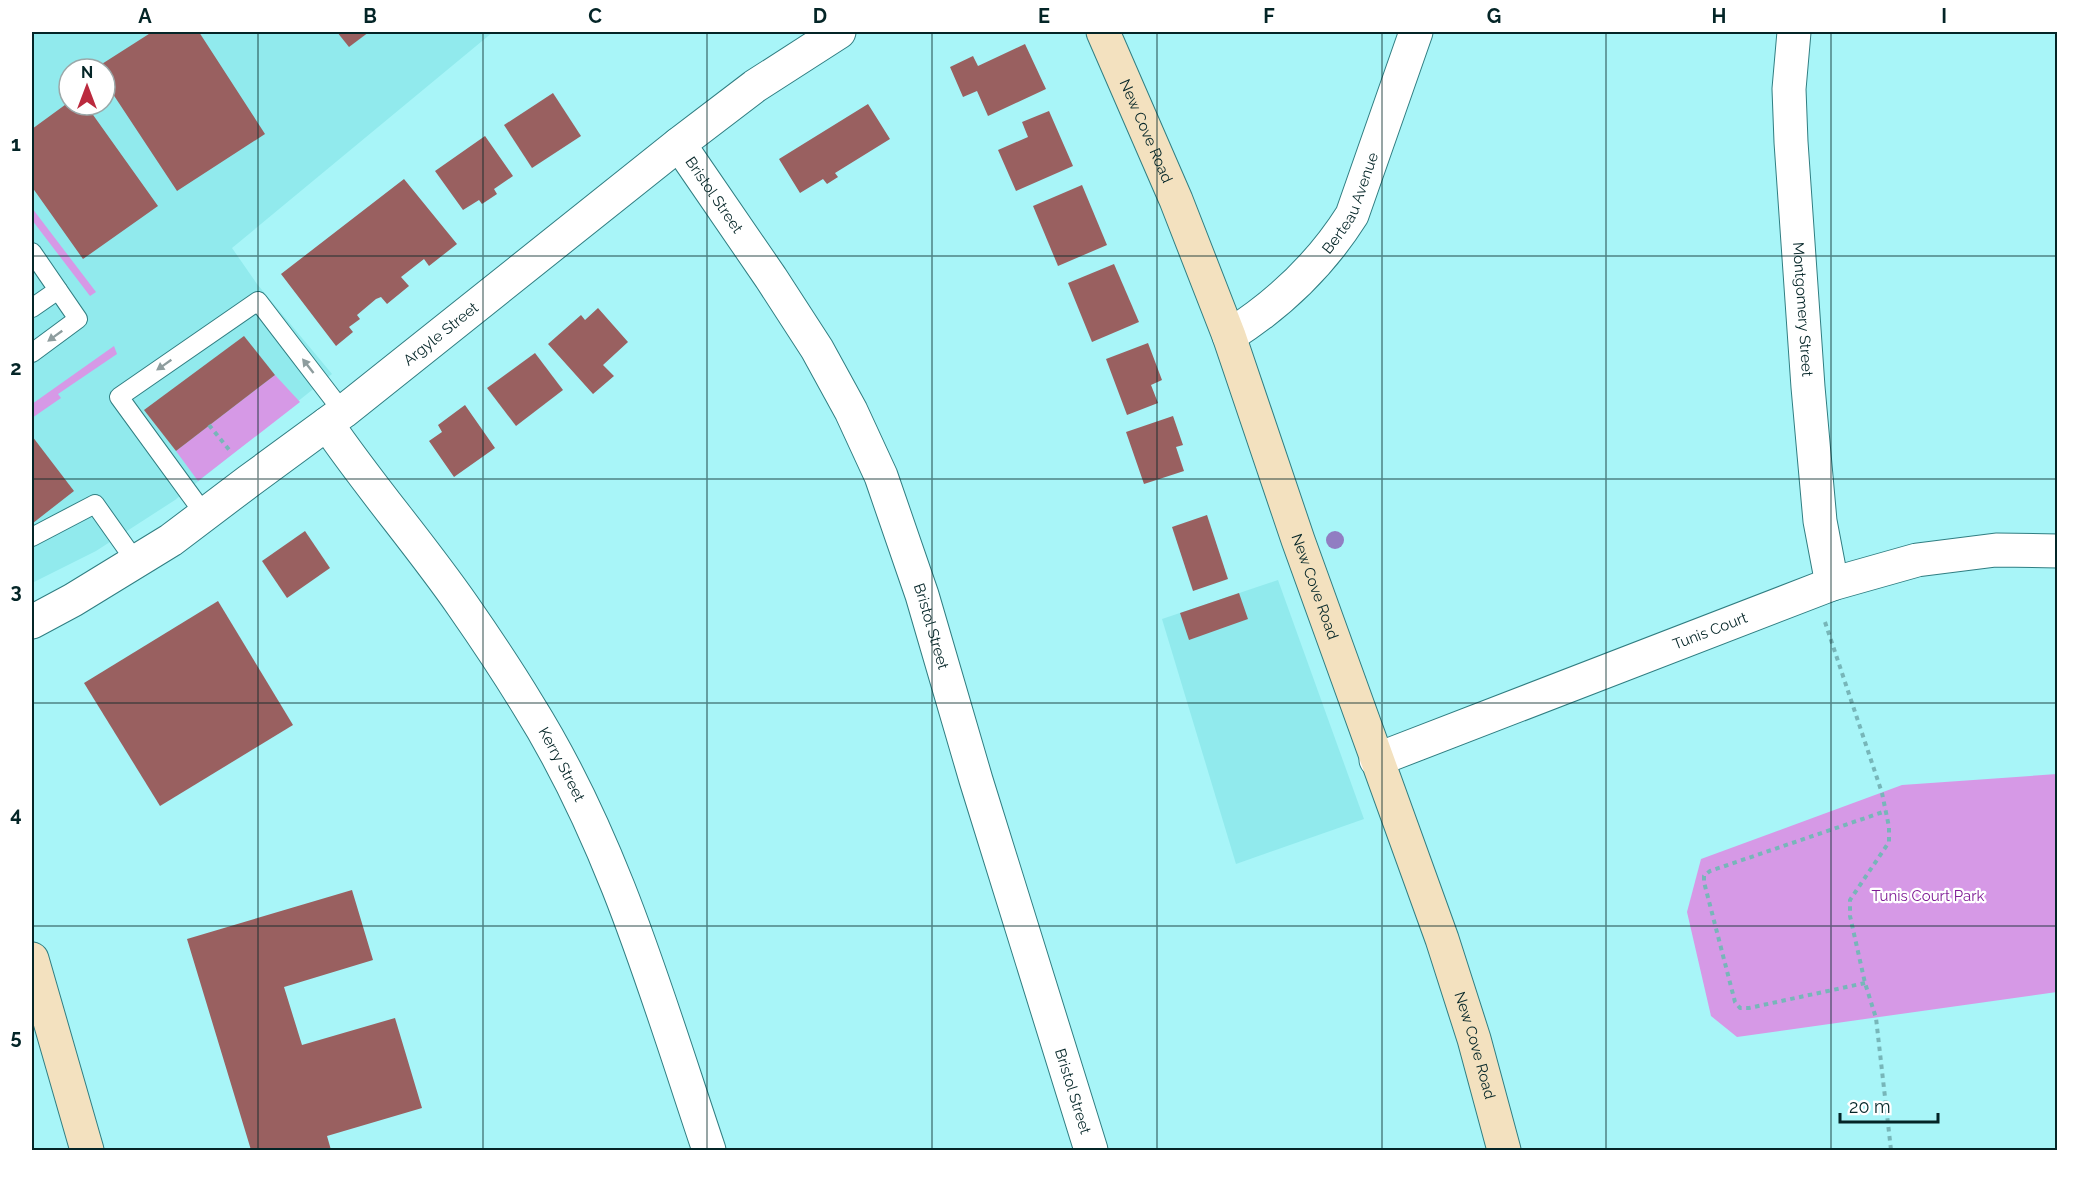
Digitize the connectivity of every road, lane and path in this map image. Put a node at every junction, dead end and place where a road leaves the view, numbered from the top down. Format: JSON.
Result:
{"nodes":[{"id":1,"x":839,"y":32,"type":"edge"},
{"id":2,"x":1103,"y":32,"type":"edge"},
{"id":3,"x":1416,"y":32,"type":"edge"},
{"id":4,"x":1794,"y":32,"type":"edge"},
{"id":5,"x":678,"y":144,"type":"junction"},
{"id":6,"x":32,"y":252,"type":"edge"},
{"id":7,"x":58,"y":290,"type":"junction"},
{"id":8,"x":32,"y":308,"type":"edge"},
{"id":9,"x":1229,"y":336,"type":"junction"},
{"id":10,"x":32,"y":353,"type":"edge"},
{"id":11,"x":335,"y":418,"type":"junction"},
{"id":12,"x":209,"y":425,"type":"dead end"},
{"id":13,"x":236,"y":458,"type":"dead end"},
{"id":14,"x":205,"y":515,"type":"junction"},
{"id":15,"x":32,"y":537,"type":"edge"},
{"id":16,"x":2058,"y":551,"type":"edge"},
{"id":17,"x":136,"y":562,"type":"junction"},
{"id":18,"x":1823,"y":587,"type":"junction"},
{"id":19,"x":32,"y":622,"type":"edge"},
{"id":20,"x":1376,"y":760,"type":"junction"},
{"id":21,"x":1886,"y":811,"type":"junction"},
{"id":22,"x":32,"y":959,"type":"edge"},
{"id":23,"x":1865,"y":983,"type":"junction"},
{"id":24,"x":87,"y":1150,"type":"edge"},
{"id":25,"x":709,"y":1150,"type":"edge"},
{"id":26,"x":1091,"y":1150,"type":"edge"},
{"id":27,"x":1504,"y":1150,"type":"edge"},
{"id":28,"x":1891,"y":1150,"type":"edge"}],
"edges":[{"from":1,"to":5,"type":"street","name":"Argyle Street"},
{"from":2,"to":9,"type":"street","name":"New Cove Road"},
{"from":3,"to":9,"type":"street","name":"Berteau Avenue"},
{"from":4,"to":18,"type":"street","name":"Montgomery Street"},
{"from":5,"to":11,"type":"street","name":"Argyle Street"},
{"from":5,"to":26,"type":"street","name":"Bristol Street"},
{"from":6,"to":7,"type":"lane"},
{"from":7,"to":8,"type":"lane"},
{"from":7,"to":10,"type":"lane","one_way":true},
{"from":9,"to":20,"type":"street","name":"New Cove Road"},
{"from":11,"to":14,"type":"street","name":"Argyle Street"},
{"from":11,"to":14,"type":"lane","one_way":true},
{"from":11,"to":25,"type":"street","name":"Kerry Street"},
{"from":12,"to":13,"type":"path"},
{"from":14,"to":17,"type":"street","name":"Argyle Street"},
{"from":15,"to":17,"type":"lane"},
{"from":16,"to":18,"type":"street","name":"Tunis Court"},
{"from":17,"to":19,"type":"street","name":"Argyle Street"},
{"from":18,"to":20,"type":"street","name":"Tunis Court"},
{"from":18,"to":21,"type":"path"},
{"from":20,"to":27,"type":"street","name":"New Cove Road"},
{"from":21,"to":23,"type":"path"},
{"from":21,"to":23,"type":"path"},
{"from":22,"to":24,"type":"street"},
{"from":23,"to":28,"type":"path"}]}
